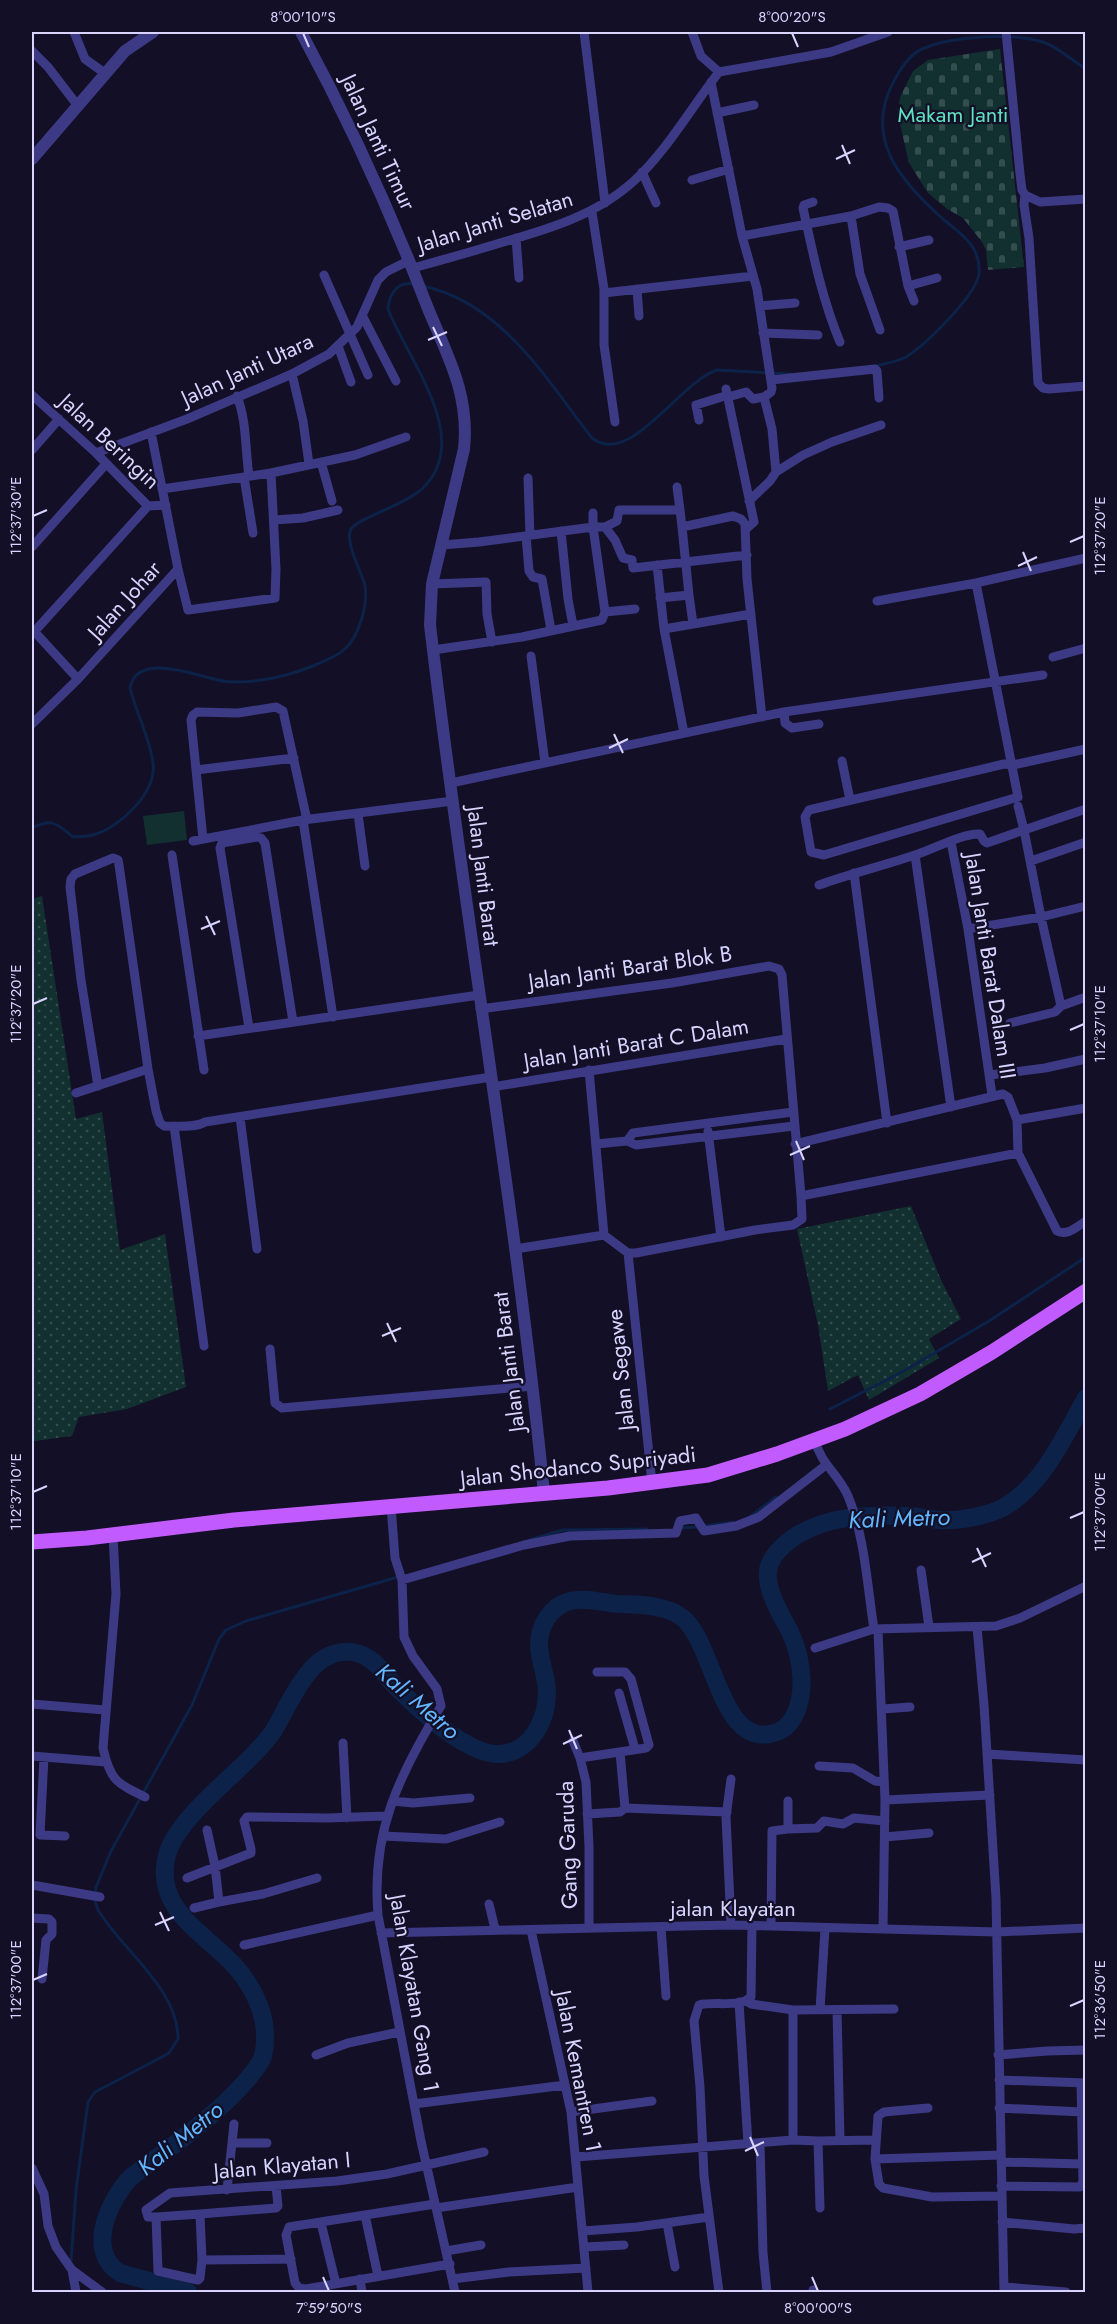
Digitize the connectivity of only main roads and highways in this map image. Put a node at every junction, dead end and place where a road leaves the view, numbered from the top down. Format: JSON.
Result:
{"nodes":[{"id":1,"x":1086,"y":1291,"type":"edge"},
{"id":2,"x":32,"y":1542,"type":"edge"}],
"edges":[{"from":1,"to":2,"type":"main road","name":"Jalan Shodanco Supriyadi"}]}
